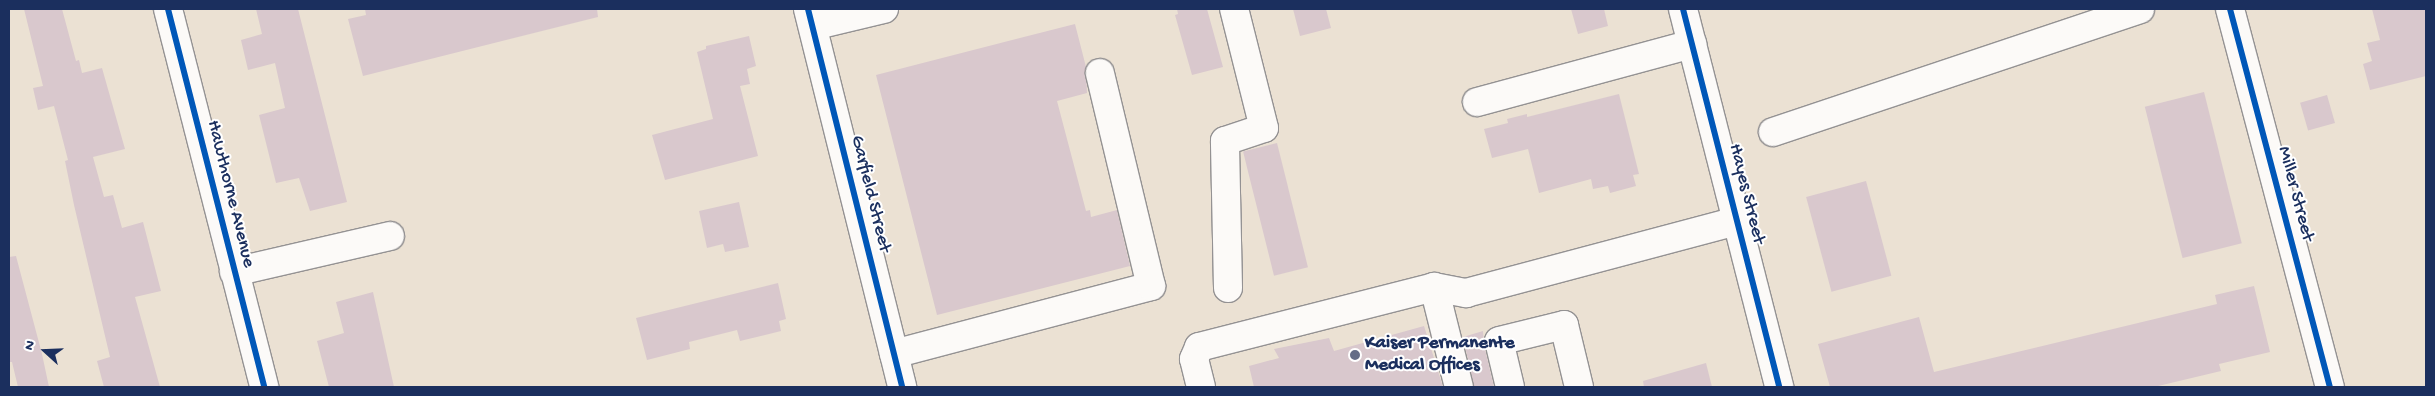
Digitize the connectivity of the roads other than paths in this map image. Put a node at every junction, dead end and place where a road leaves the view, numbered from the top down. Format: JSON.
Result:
{"nodes":[{"id":1,"x":168,"y":9,"type":"edge"},
{"id":2,"x":884,"y":9,"type":"edge"},
{"id":3,"x":1234,"y":9,"type":"edge"},
{"id":4,"x":1683,"y":9,"type":"edge"},
{"id":5,"x":2140,"y":9,"type":"edge"},
{"id":6,"x":2230,"y":9,"type":"edge"},
{"id":7,"x":810,"y":17,"type":"edge"},
{"id":8,"x":1692,"y":44,"type":"junction"},
{"id":9,"x":1100,"y":73,"type":"dead end"},
{"id":10,"x":1477,"y":102,"type":"dead end"},
{"id":11,"x":1773,"y":132,"type":"dead end"},
{"id":12,"x":1737,"y":221,"type":"junction"},
{"id":13,"x":390,"y":236,"type":"dead end"},
{"id":14,"x":234,"y":272,"type":"junction"},
{"id":15,"x":1434,"y":286,"type":"junction"},
{"id":16,"x":1228,"y":288,"type":"dead end"},
{"id":17,"x":894,"y":354,"type":"junction"},
{"id":18,"x":264,"y":387,"type":"edge"},
{"id":19,"x":902,"y":387,"type":"edge"},
{"id":20,"x":1201,"y":387,"type":"edge"},
{"id":21,"x":1459,"y":387,"type":"edge"},
{"id":22,"x":1510,"y":387,"type":"edge"},
{"id":23,"x":1579,"y":387,"type":"edge"},
{"id":24,"x":1779,"y":387,"type":"edge"},
{"id":25,"x":2330,"y":387,"type":"edge"}],
"edges":[{"from":1,"to":14,"type":"street","name":"Hawthorne Avenue"},
{"from":2,"to":7,"type":"street"},
{"from":3,"to":16,"type":"street"},
{"from":4,"to":8,"type":"street","name":"Hayes Street"},
{"from":5,"to":11,"type":"street"},
{"from":6,"to":25,"type":"street","name":"Miller Street"},
{"from":7,"to":17,"type":"street","name":"Garfield Street"},
{"from":8,"to":10,"type":"street"},
{"from":8,"to":12,"type":"street","name":"Hayes Street"},
{"from":9,"to":17,"type":"street"},
{"from":12,"to":15,"type":"street"},
{"from":12,"to":24,"type":"street","name":"Hayes Street"},
{"from":13,"to":14,"type":"street"},
{"from":14,"to":18,"type":"street","name":"Hawthorne Avenue"},
{"from":15,"to":20,"type":"street"},
{"from":15,"to":21,"type":"street"},
{"from":17,"to":19,"type":"street","name":"Garfield Street"},
{"from":22,"to":23,"type":"street"}]}
